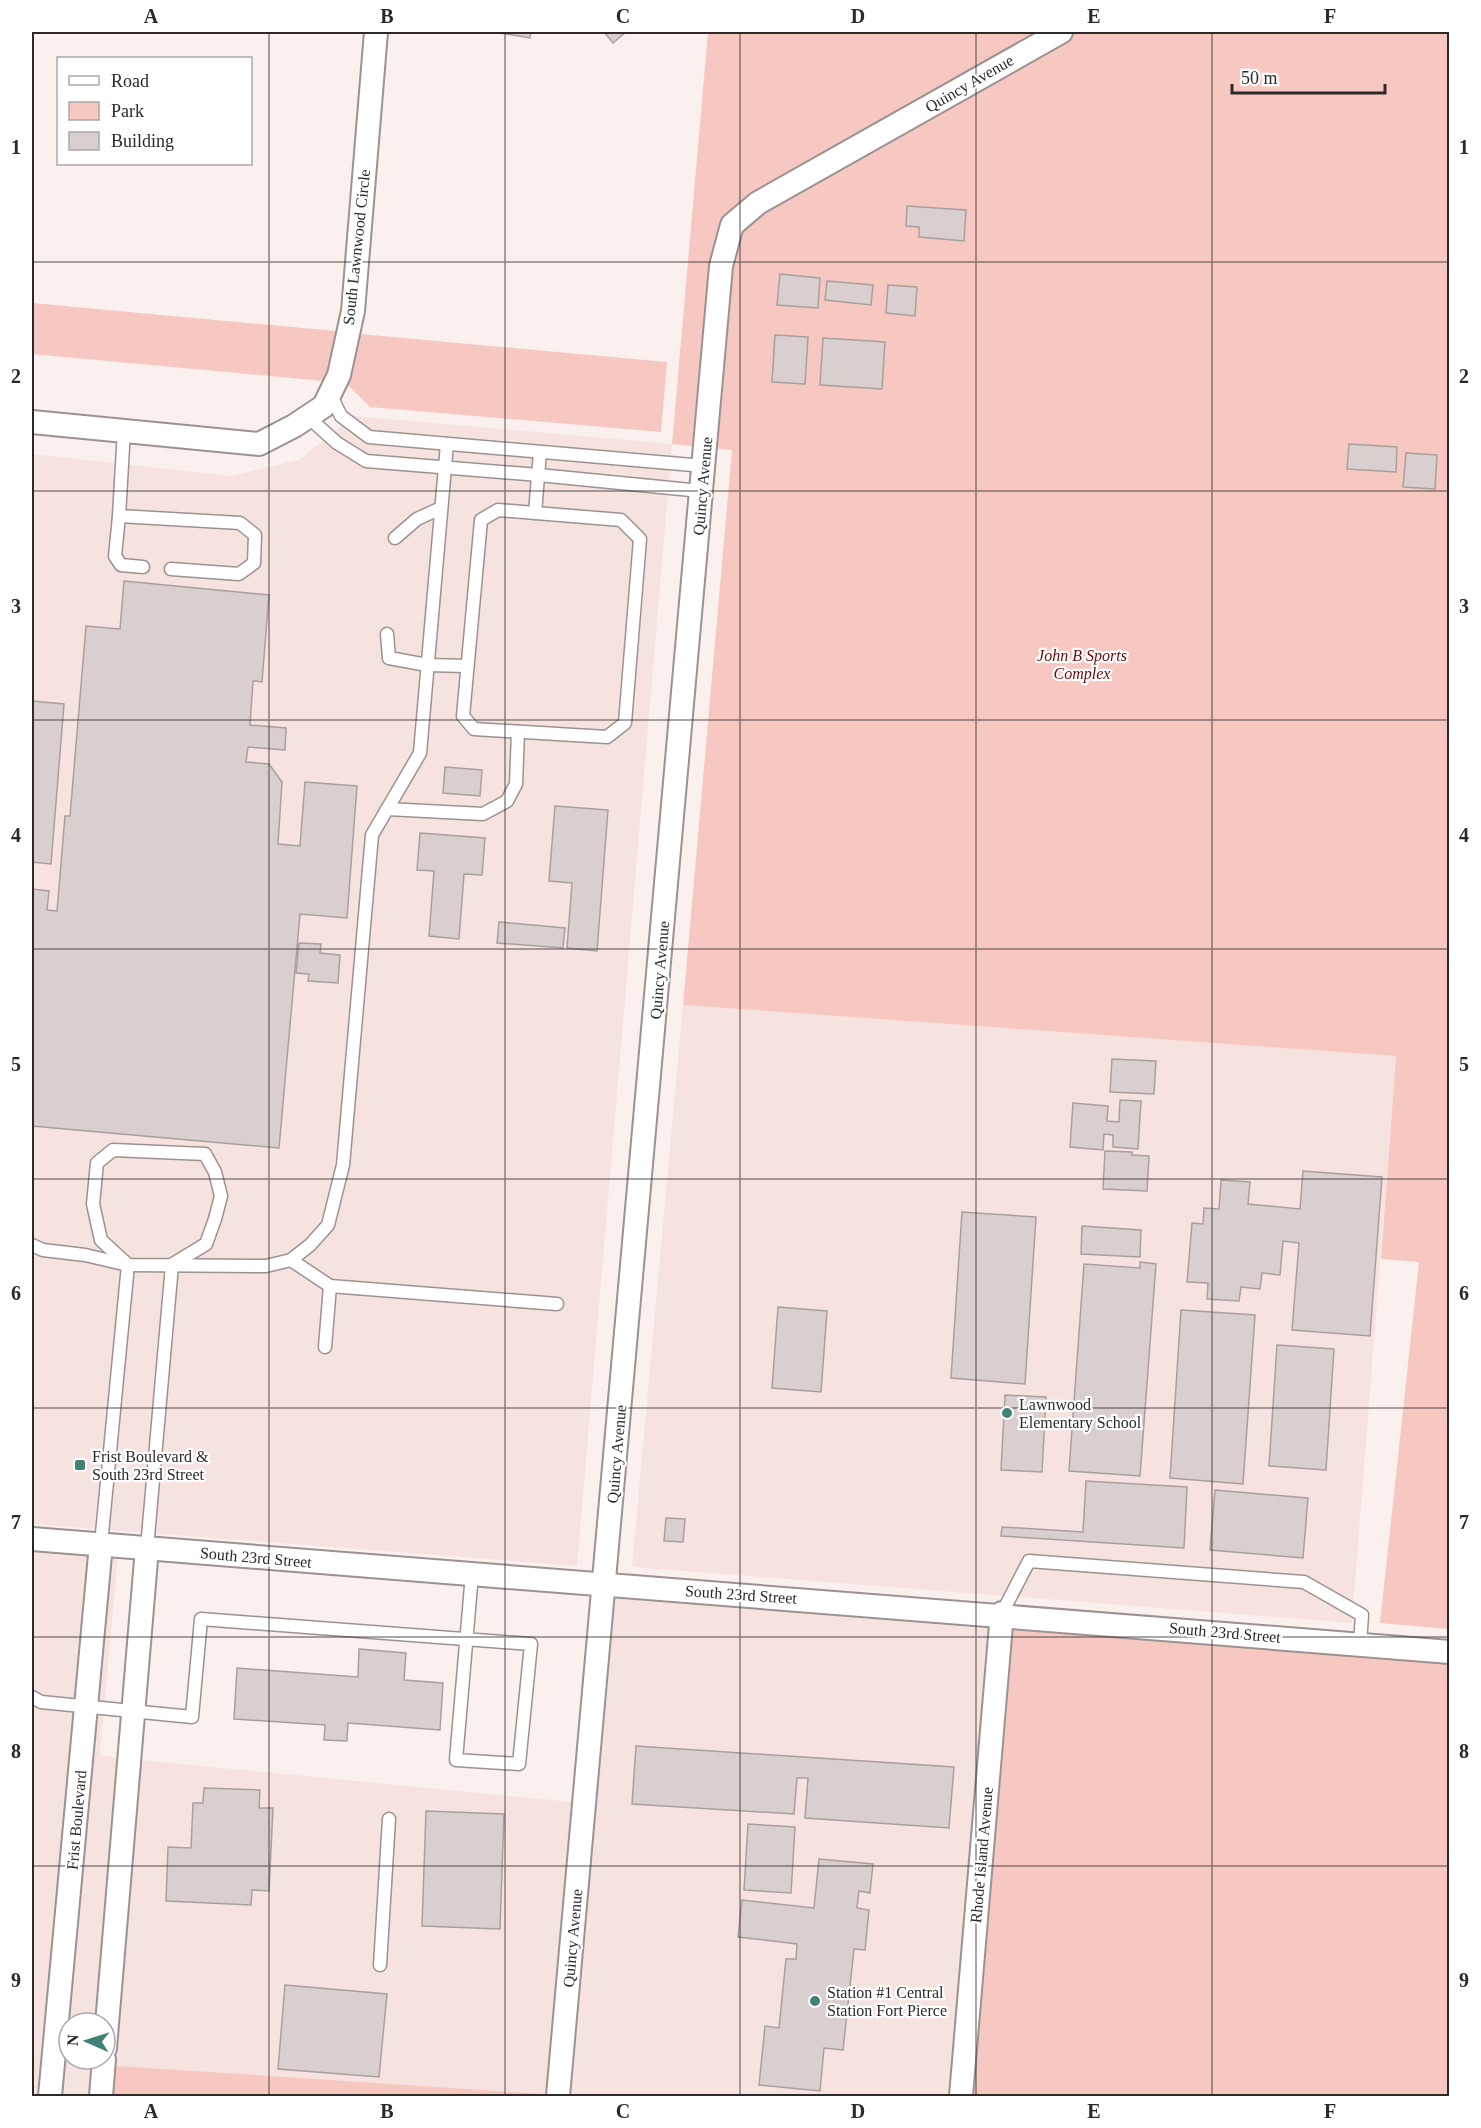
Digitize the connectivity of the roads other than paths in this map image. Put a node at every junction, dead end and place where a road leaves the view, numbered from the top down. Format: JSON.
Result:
{"nodes":[{"id":1,"x":376,"y":32,"type":"edge"},
{"id":2,"x":1060,"y":32,"type":"edge"},
{"id":3,"x":330,"y":394,"type":"junction"},
{"id":4,"x":308,"y":417,"type":"junction"},
{"id":5,"x":32,"y":422,"type":"edge"},
{"id":6,"x":124,"y":430,"type":"junction"},
{"id":7,"x":447,"y":444,"type":"junction"},
{"id":8,"x":540,"y":452,"type":"junction"},
{"id":9,"x":704,"y":466,"type":"junction"},
{"id":10,"x":445,"y":467,"type":"junction"},
{"id":11,"x":538,"y":475,"type":"junction"},
{"id":12,"x":701,"y":491,"type":"junction"},
{"id":13,"x":441,"y":508,"type":"junction"},
{"id":14,"x":535,"y":513,"type":"junction"},
{"id":15,"x":119,"y":516,"type":"junction"},
{"id":16,"x":395,"y":538,"type":"dead end"},
{"id":17,"x":143,"y":567,"type":"dead end"},
{"id":18,"x":171,"y":569,"type":"dead end"},
{"id":19,"x":387,"y":634,"type":"dead end"},
{"id":20,"x":428,"y":665,"type":"junction"},
{"id":21,"x":467,"y":666,"type":"junction"},
{"id":22,"x":518,"y":732,"type":"junction"},
{"id":23,"x":387,"y":809,"type":"junction"},
{"id":24,"x":32,"y":1245,"type":"edge"},
{"id":25,"x":291,"y":1260,"type":"junction"},
{"id":26,"x":128,"y":1265,"type":"junction"},
{"id":27,"x":172,"y":1265,"type":"junction"},
{"id":28,"x":330,"y":1286,"type":"junction"},
{"id":29,"x":557,"y":1304,"type":"dead end"},
{"id":30,"x":325,"y":1347,"type":"dead end"},
{"id":31,"x":32,"y":1539,"type":"edge"},
{"id":32,"x":101,"y":1544,"type":"junction"},
{"id":33,"x":147,"y":1548,"type":"junction"},
{"id":34,"x":472,"y":1574,"type":"junction"},
{"id":35,"x":604,"y":1584,"type":"junction"},
{"id":36,"x":1002,"y":1613,"type":"junction"},
{"id":37,"x":467,"y":1640,"type":"junction"},
{"id":38,"x":1360,"y":1644,"type":"junction"},
{"id":39,"x":1449,"y":1652,"type":"edge"},
{"id":40,"x":32,"y":1696,"type":"edge"},
{"id":41,"x":86,"y":1706,"type":"junction"},
{"id":42,"x":134,"y":1710,"type":"junction"},
{"id":43,"x":389,"y":1819,"type":"dead end"},
{"id":44,"x":380,"y":1965,"type":"dead end"},
{"id":45,"x":108,"y":2011,"type":"edge"},
{"id":46,"x":103,"y":2071,"type":"edge"},
{"id":47,"x":50,"y":2097,"type":"edge"},
{"id":48,"x":101,"y":2097,"type":"edge"},
{"id":49,"x":558,"y":2097,"type":"edge"},
{"id":50,"x":961,"y":2097,"type":"edge"}],
"edges":[{"from":1,"to":3,"type":"street","name":"South Lawnwood Circle"},
{"from":2,"to":9,"type":"street","name":"Quincy Avenue"},
{"from":3,"to":4,"type":"street","name":"South Lawnwood Circle"},
{"from":3,"to":7,"type":"lane"},
{"from":4,"to":6,"type":"street","name":"South Lawnwood Circle"},
{"from":4,"to":10,"type":"lane"},
{"from":5,"to":6,"type":"street","name":"South Lawnwood Circle"},
{"from":6,"to":15,"type":"lane"},
{"from":7,"to":8,"type":"lane"},
{"from":7,"to":10,"type":"lane"},
{"from":8,"to":9,"type":"lane"},
{"from":8,"to":11,"type":"lane"},
{"from":9,"to":12,"type":"street","name":"Quincy Avenue"},
{"from":10,"to":11,"type":"lane"},
{"from":10,"to":13,"type":"lane"},
{"from":11,"to":12,"type":"lane"},
{"from":11,"to":14,"type":"lane"},
{"from":12,"to":35,"type":"street","name":"Quincy Avenue"},
{"from":13,"to":16,"type":"lane"},
{"from":13,"to":20,"type":"lane"},
{"from":14,"to":21,"type":"lane"},
{"from":14,"to":22,"type":"lane"},
{"from":15,"to":17,"type":"lane"},
{"from":15,"to":18,"type":"lane"},
{"from":19,"to":20,"type":"lane"},
{"from":20,"to":21,"type":"lane"},
{"from":20,"to":23,"type":"lane"},
{"from":21,"to":22,"type":"lane"},
{"from":22,"to":23,"type":"lane"},
{"from":23,"to":25,"type":"lane"},
{"from":24,"to":26,"type":"lane"},
{"from":25,"to":27,"type":"lane"},
{"from":25,"to":28,"type":"lane"},
{"from":26,"to":27,"type":"lane"},
{"from":26,"to":27,"type":"lane"},
{"from":26,"to":32,"type":"lane"},
{"from":27,"to":33,"type":"lane"},
{"from":28,"to":29,"type":"lane"},
{"from":28,"to":30,"type":"lane"},
{"from":31,"to":32,"type":"street","name":"South 23rd Street"},
{"from":32,"to":33,"type":"street","name":"South 23rd Street"},
{"from":32,"to":41,"type":"street","name":"Frist Boulevard"},
{"from":33,"to":34,"type":"street","name":"South 23rd Street"},
{"from":33,"to":42,"type":"street"},
{"from":34,"to":35,"type":"street","name":"South 23rd Street"},
{"from":34,"to":37,"type":"lane"},
{"from":35,"to":36,"type":"street","name":"South 23rd Street"},
{"from":35,"to":49,"type":"street","name":"Quincy Avenue"},
{"from":36,"to":38,"type":"street","name":"South 23rd Street"},
{"from":36,"to":38,"type":"lane"},
{"from":36,"to":50,"type":"street","name":"Rhode Island Avenue"},
{"from":37,"to":37,"type":"lane"},
{"from":37,"to":42,"type":"lane"},
{"from":38,"to":39,"type":"street","name":"South 23rd Street"},
{"from":40,"to":41,"type":"lane"},
{"from":41,"to":42,"type":"lane"},
{"from":41,"to":47,"type":"street","name":"Frist Boulevard"},
{"from":42,"to":45,"type":"street"},
{"from":43,"to":44,"type":"lane"},
{"from":46,"to":48,"type":"street"}]}
